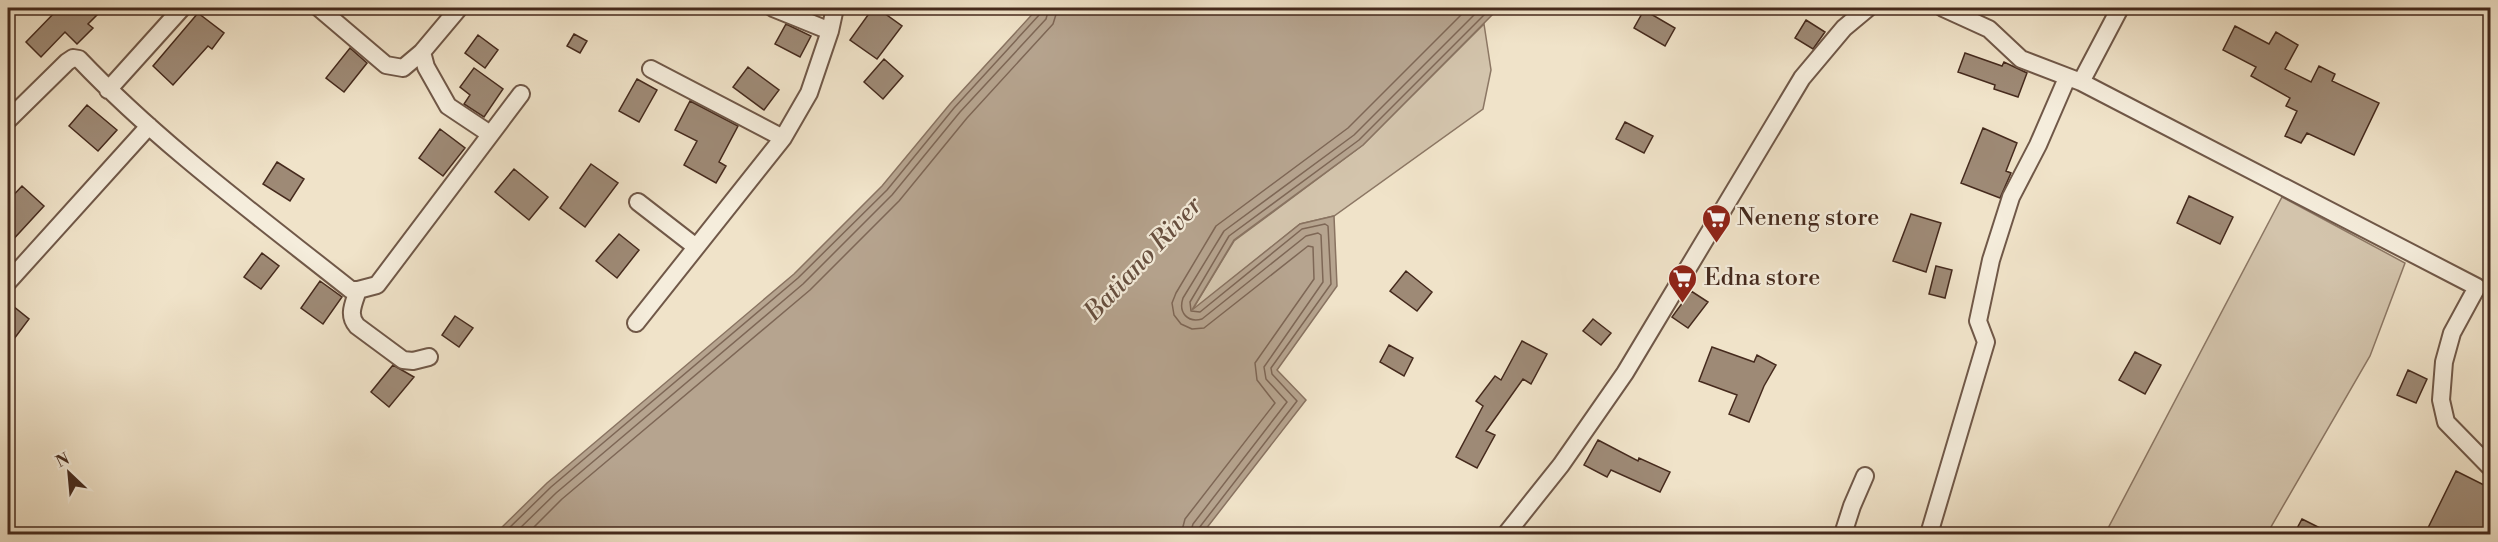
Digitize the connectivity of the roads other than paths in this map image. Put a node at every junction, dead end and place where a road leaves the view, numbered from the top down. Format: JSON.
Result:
{"nodes":[{"id":1,"x":182,"y":8,"type":"edge"},
{"id":2,"x":319,"y":8,"type":"edge"},
{"id":3,"x":459,"y":8,"type":"edge"},
{"id":4,"x":773,"y":8,"type":"edge"},
{"id":5,"x":835,"y":8,"type":"edge"},
{"id":6,"x":1868,"y":8,"type":"edge"},
{"id":7,"x":1943,"y":8,"type":"edge"},
{"id":8,"x":2120,"y":8,"type":"edge"},
{"id":9,"x":830,"y":31,"type":"junction"},
{"id":10,"x":422,"y":52,"type":"junction"},
{"id":11,"x":651,"y":69,"type":"dead end"},
{"id":12,"x":2074,"y":80,"type":"junction"},
{"id":13,"x":108,"y":90,"type":"junction"},
{"id":14,"x":521,"y":93,"type":"dead end"},
{"id":15,"x":8,"y":120,"type":"edge"},
{"id":16,"x":149,"y":126,"type":"junction"},
{"id":17,"x":490,"y":134,"type":"junction"},
{"id":18,"x":783,"y":138,"type":"junction"},
{"id":19,"x":638,"y":202,"type":"dead end"},
{"id":20,"x":696,"y":247,"type":"junction"},
{"id":21,"x":8,"y":282,"type":"edge"},
{"id":22,"x":358,"y":290,"type":"junction"},
{"id":23,"x":636,"y":323,"type":"dead end"},
{"id":24,"x":429,"y":357,"type":"dead end"},
{"id":25,"x":2490,"y":464,"type":"edge"},
{"id":26,"x":1865,"y":476,"type":"dead end"},
{"id":27,"x":1506,"y":534,"type":"edge"},
{"id":28,"x":1844,"y":534,"type":"edge"},
{"id":29,"x":1929,"y":534,"type":"edge"}],
"edges":[{"from":1,"to":13,"type":"street"},
{"from":2,"to":10,"type":"street"},
{"from":3,"to":10,"type":"street"},
{"from":4,"to":9,"type":"street"},
{"from":5,"to":9,"type":"street"},
{"from":6,"to":27,"type":"street"},
{"from":7,"to":12,"type":"street"},
{"from":8,"to":12,"type":"street"},
{"from":9,"to":18,"type":"street"},
{"from":10,"to":17,"type":"street"},
{"from":11,"to":18,"type":"street"},
{"from":12,"to":25,"type":"street"},
{"from":12,"to":29,"type":"street"},
{"from":13,"to":15,"type":"street"},
{"from":13,"to":16,"type":"street"},
{"from":14,"to":17,"type":"street"},
{"from":16,"to":21,"type":"street"},
{"from":16,"to":22,"type":"street"},
{"from":17,"to":22,"type":"street"},
{"from":18,"to":20,"type":"street"},
{"from":19,"to":20,"type":"street"},
{"from":20,"to":23,"type":"street"},
{"from":22,"to":24,"type":"street"},
{"from":26,"to":28,"type":"street"}]}
